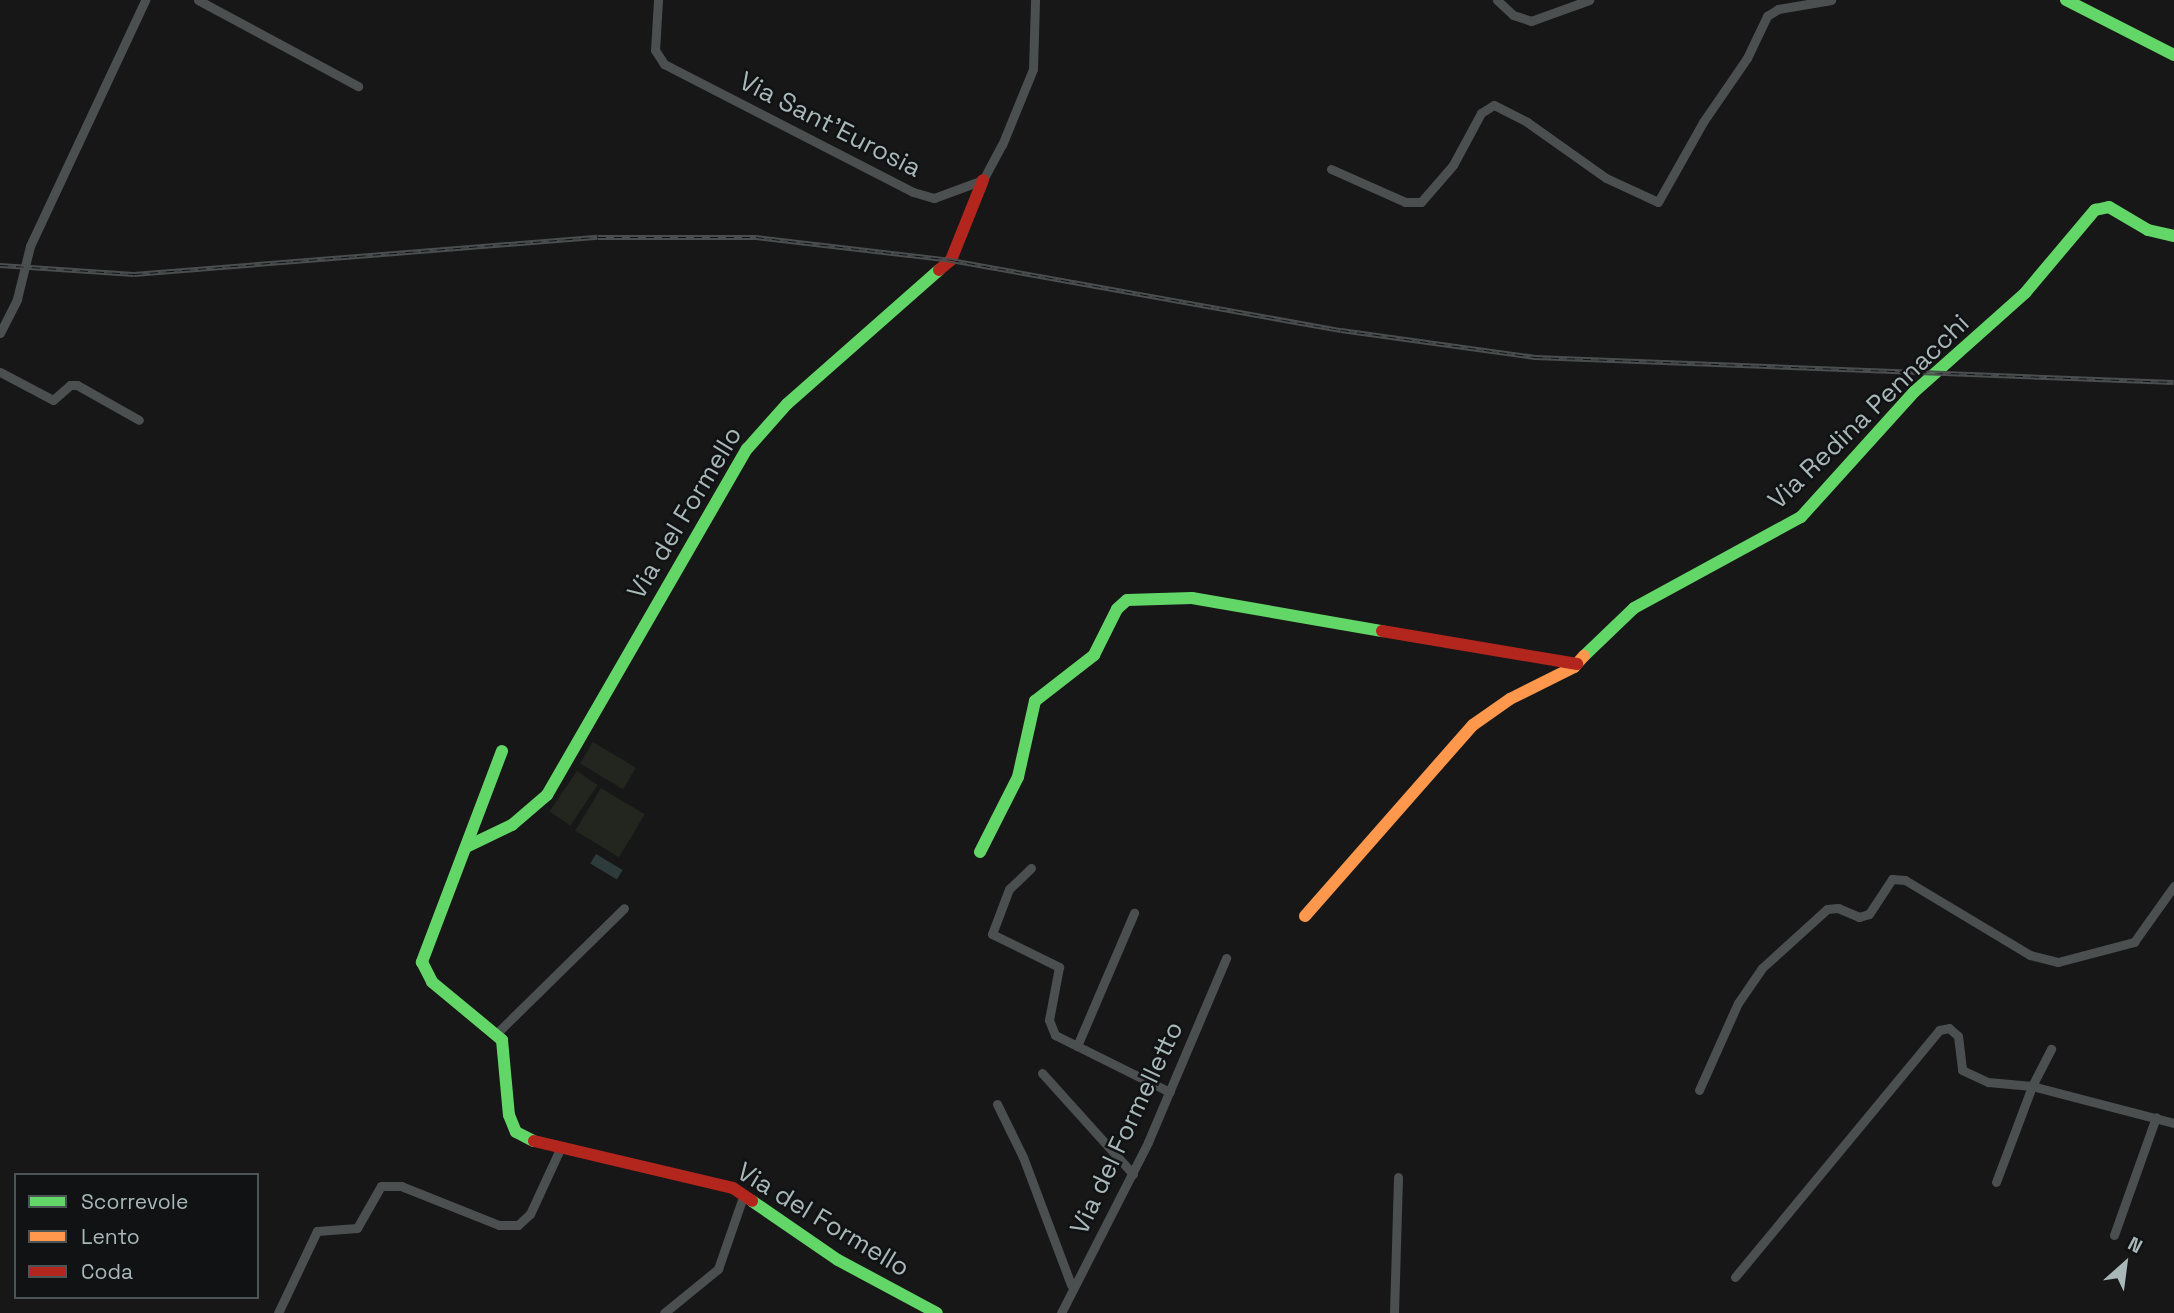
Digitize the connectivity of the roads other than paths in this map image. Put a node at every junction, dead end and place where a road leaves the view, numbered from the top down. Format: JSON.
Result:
{"nodes":[{"id":1,"x":145,"y":0,"type":"edge"},
{"id":2,"x":198,"y":0,"type":"edge"},
{"id":3,"x":658,"y":0,"type":"edge"},
{"id":4,"x":1035,"y":0,"type":"edge"},
{"id":5,"x":1497,"y":0,"type":"edge"},
{"id":6,"x":1589,"y":0,"type":"edge"},
{"id":7,"x":1830,"y":0,"type":"edge"},
{"id":8,"x":2066,"y":0,"type":"edge"},
{"id":9,"x":2174,"y":55,"type":"edge"},
{"id":10,"x":358,"y":86,"type":"dead end"},
{"id":11,"x":1331,"y":169,"type":"dead end"},
{"id":12,"x":983,"y":180,"type":"junction"},
{"id":13,"x":2174,"y":236,"type":"edge"},
{"id":14,"x":0,"y":333,"type":"edge"},
{"id":15,"x":0,"y":372,"type":"edge"},
{"id":16,"x":139,"y":420,"type":"dead end"},
{"id":17,"x":1577,"y":664,"type":"junction"},
{"id":18,"x":502,"y":751,"type":"dead end"},
{"id":19,"x":466,"y":847,"type":"junction"},
{"id":20,"x":980,"y":852,"type":"dead end"},
{"id":21,"x":1031,"y":867,"type":"dead end"},
{"id":22,"x":2174,"y":886,"type":"edge"},
{"id":23,"x":624,"y":908,"type":"dead end"},
{"id":24,"x":1134,"y":913,"type":"dead end"},
{"id":25,"x":1306,"y":916,"type":"dead end"},
{"id":26,"x":1226,"y":958,"type":"dead end"},
{"id":27,"x":496,"y":1034,"type":"junction"},
{"id":28,"x":1077,"y":1046,"type":"junction"},
{"id":29,"x":2051,"y":1049,"type":"dead end"},
{"id":30,"x":1042,"y":1073,"type":"dead end"},
{"id":31,"x":2032,"y":1086,"type":"junction"},
{"id":32,"x":1699,"y":1090,"type":"dead end"},
{"id":33,"x":1170,"y":1092,"type":"junction"},
{"id":34,"x":997,"y":1104,"type":"dead end"},
{"id":35,"x":2157,"y":1117,"type":"junction"},
{"id":36,"x":2174,"y":1123,"type":"edge"},
{"id":37,"x":560,"y":1149,"type":"junction"},
{"id":38,"x":1133,"y":1174,"type":"junction"},
{"id":39,"x":1398,"y":1177,"type":"dead end"},
{"id":40,"x":1996,"y":1182,"type":"dead end"},
{"id":41,"x":744,"y":1195,"type":"junction"},
{"id":42,"x":2114,"y":1235,"type":"dead end"},
{"id":43,"x":1735,"y":1277,"type":"dead end"},
{"id":44,"x":1071,"y":1286,"type":"junction"},
{"id":45,"x":278,"y":1313,"type":"edge"},
{"id":46,"x":664,"y":1313,"type":"edge"},
{"id":47,"x":937,"y":1313,"type":"edge"},
{"id":48,"x":1061,"y":1313,"type":"edge"},
{"id":49,"x":1394,"y":1313,"type":"edge"}],
"edges":[{"from":1,"to":14,"type":"street"},
{"from":2,"to":10,"type":"street"},
{"from":3,"to":12,"type":"street","name":"Via Sant'Eurosia"},
{"from":4,"to":12,"type":"street"},
{"from":5,"to":6,"type":"street"},
{"from":7,"to":11,"type":"street"},
{"from":8,"to":9,"type":"street"},
{"from":12,"to":19,"type":"street","name":"Via del Formello"},
{"from":13,"to":17,"type":"street","name":"Via Redina Pennacchi"},
{"from":15,"to":16,"type":"street"},
{"from":17,"to":20,"type":"street"},
{"from":17,"to":25,"type":"street","name":"Via Redina Pennacchi"},
{"from":18,"to":19,"type":"street"},
{"from":19,"to":27,"type":"street"},
{"from":21,"to":28,"type":"street"},
{"from":22,"to":32,"type":"street"},
{"from":23,"to":27,"type":"street"},
{"from":24,"to":28,"type":"street"},
{"from":26,"to":33,"type":"street","name":"Via del Formelletto"},
{"from":27,"to":37,"type":"street","name":"Via del Formello"},
{"from":28,"to":33,"type":"street"},
{"from":29,"to":31,"type":"street"},
{"from":30,"to":38,"type":"street"},
{"from":31,"to":35,"type":"street"},
{"from":31,"to":40,"type":"street"},
{"from":31,"to":43,"type":"street"},
{"from":33,"to":38,"type":"street","name":"Via del Formelletto"},
{"from":34,"to":44,"type":"street"},
{"from":35,"to":36,"type":"street"},
{"from":35,"to":42,"type":"street"},
{"from":37,"to":41,"type":"street","name":"Via del Formello"},
{"from":37,"to":45,"type":"street"},
{"from":38,"to":44,"type":"street","name":"Via del Formelletto"},
{"from":39,"to":49,"type":"street"},
{"from":41,"to":46,"type":"street"},
{"from":41,"to":47,"type":"street","name":"Via del Formello"},
{"from":44,"to":48,"type":"street","name":"Via del Formelletto"}]}
